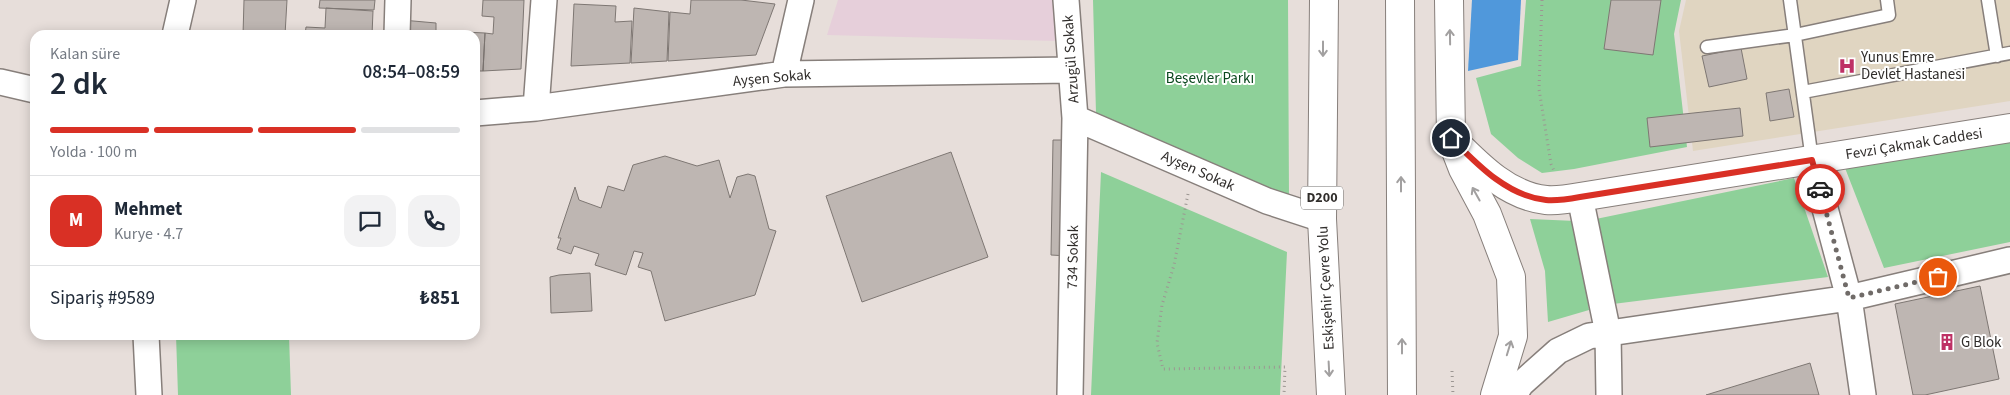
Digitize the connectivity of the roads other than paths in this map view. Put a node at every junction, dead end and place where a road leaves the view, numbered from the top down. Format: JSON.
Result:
{"nodes":[{"id":1,"x":183,"y":0,"type":"edge"},
{"id":2,"x":398,"y":0,"type":"edge"},
{"id":3,"x":544,"y":0,"type":"edge"},
{"id":4,"x":801,"y":0,"type":"edge"},
{"id":5,"x":1066,"y":0,"type":"edge"},
{"id":6,"x":1324,"y":0,"type":"edge"},
{"id":7,"x":1400,"y":0,"type":"edge"},
{"id":8,"x":1449,"y":0,"type":"edge"},
{"id":9,"x":1790,"y":0,"type":"edge"},
{"id":10,"x":1887,"y":0,"type":"edge"},
{"id":11,"x":1988,"y":0,"type":"edge"},
{"id":12,"x":176,"y":30,"type":"edge"},
{"id":13,"x":397,"y":30,"type":"edge"},
{"id":14,"x":1795,"y":35,"type":"junction"},
{"id":15,"x":1707,"y":47,"type":"dead end"},
{"id":16,"x":2004,"y":54,"type":"edge"},
{"id":17,"x":1071,"y":70,"type":"junction"},
{"id":18,"x":784,"y":74,"type":"junction"},
{"id":19,"x":0,"y":82,"type":"edge"},
{"id":20,"x":30,"y":89,"type":"edge"},
{"id":21,"x":1803,"y":92,"type":"junction"},
{"id":22,"x":536,"y":108,"type":"junction"},
{"id":23,"x":480,"y":113,"type":"edge"},
{"id":24,"x":1075,"y":118,"type":"junction"},
{"id":25,"x":2010,"y":128,"type":"edge"},
{"id":26,"x":1451,"y":138,"type":"junction"},
{"id":27,"x":1812,"y":160,"type":"junction"},
{"id":28,"x":1572,"y":198,"type":"junction"},
{"id":29,"x":1322,"y":220,"type":"junction"},
{"id":30,"x":2010,"y":260,"type":"edge"},
{"id":31,"x":1849,"y":298,"type":"junction"},
{"id":32,"x":1608,"y":333,"type":"junction"},
{"id":33,"x":146,"y":340,"type":"edge"},
{"id":34,"x":149,"y":395,"type":"edge"},
{"id":35,"x":1070,"y":395,"type":"edge"},
{"id":36,"x":1331,"y":395,"type":"edge"},
{"id":37,"x":1402,"y":395,"type":"edge"},
{"id":38,"x":1495,"y":395,"type":"edge"},
{"id":39,"x":1514,"y":395,"type":"edge"},
{"id":40,"x":1609,"y":395,"type":"edge"},
{"id":41,"x":1863,"y":395,"type":"edge"}],
"edges":[{"from":1,"to":12,"type":"street"},
{"from":2,"to":13,"type":"street"},
{"from":3,"to":22,"type":"street"},
{"from":4,"to":18,"type":"street"},
{"from":5,"to":17,"type":"street","name":"Arzugül Sokak"},
{"from":6,"to":29,"type":"main road","name":"Eskişehir Çevre Yolu","number":"D200","one_way":true},
{"from":37,"to":7,"type":"main road","one_way":true},
{"from":26,"to":8,"type":"main road","one_way":true},
{"from":9,"to":14,"type":"lane"},
{"from":10,"to":14,"type":"lane"},
{"from":11,"to":16,"type":"lane"},
{"from":14,"to":15,"type":"lane"},
{"from":14,"to":21,"type":"lane"},
{"from":16,"to":21,"type":"lane"},
{"from":17,"to":18,"type":"street","name":"Ayşen Sokak"},
{"from":17,"to":24,"type":"street","name":"Arzugül Sokak"},
{"from":18,"to":22,"type":"street","name":"Ayşen Sokak"},
{"from":19,"to":20,"type":"street"},
{"from":21,"to":27,"type":"lane"},
{"from":22,"to":23,"type":"street","name":"Ayşen Sokak"},
{"from":24,"to":29,"type":"street","name":"Ayşen Sokak"},
{"from":24,"to":35,"type":"street","name":"734 Sokak"},
{"from":25,"to":27,"type":"main road","name":"Fevzi Çakmak Caddesi"},
{"from":26,"to":28,"type":"main road","name":"Fevzi Çakmak Caddesi"},
{"from":38,"to":26,"type":"main road","one_way":true},
{"from":27,"to":28,"type":"main road","name":"Fevzi Çakmak Caddesi"},
{"from":27,"to":31,"type":"street"},
{"from":28,"to":32,"type":"street"},
{"from":29,"to":36,"type":"main road","name":"Eskişehir Çevre Yolu","number":"D200","one_way":true},
{"from":30,"to":31,"type":"street"},
{"from":31,"to":32,"type":"street"},
{"from":31,"to":41,"type":"street"},
{"from":32,"to":39,"type":"street"},
{"from":32,"to":40,"type":"street"},
{"from":33,"to":34,"type":"street"}]}
